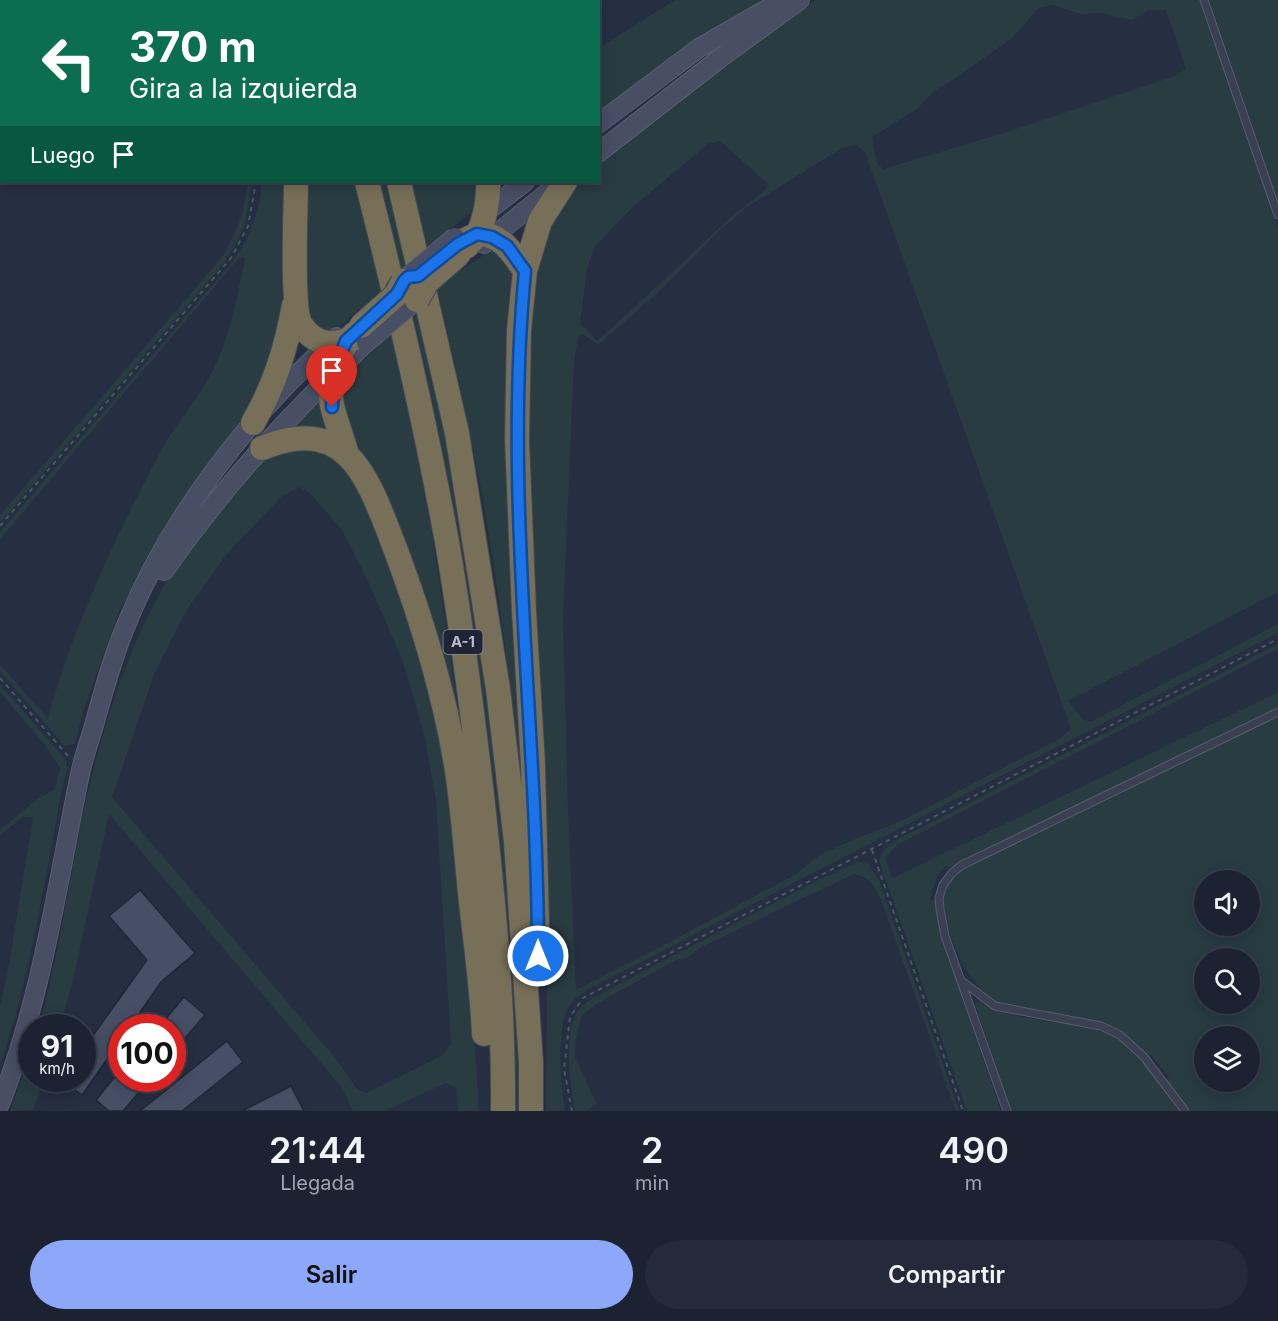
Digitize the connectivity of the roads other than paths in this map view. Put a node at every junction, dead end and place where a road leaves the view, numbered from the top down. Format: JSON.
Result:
{"nodes":[{"id":1,"x":784,"y":0,"type":"edge"},
{"id":2,"x":800,"y":0,"type":"edge"},
{"id":3,"x":1204,"y":0,"type":"edge"},
{"id":4,"x":600,"y":122,"type":"edge"},
{"id":5,"x":600,"y":151,"type":"edge"},
{"id":6,"x":296,"y":183,"type":"edge"},
{"id":7,"x":367,"y":183,"type":"edge"},
{"id":8,"x":399,"y":183,"type":"edge"},
{"id":9,"x":488,"y":183,"type":"edge"},
{"id":10,"x":524,"y":183,"type":"edge"},
{"id":11,"x":562,"y":183,"type":"edge"},
{"id":12,"x":563,"y":183,"type":"edge"},
{"id":13,"x":1278,"y":215,"type":"edge"},
{"id":14,"x":470,"y":240,"type":"junction"},
{"id":15,"x":525,"y":271,"type":"junction"},
{"id":16,"x":296,"y":297,"type":"junction"},
{"id":17,"x":354,"y":334,"type":"junction"},
{"id":18,"x":333,"y":373,"type":"junction"},
{"id":19,"x":253,"y":423,"type":"junction"},
{"id":20,"x":262,"y":448,"type":"junction"},
{"id":21,"x":347,"y":455,"type":"junction"},
{"id":22,"x":108,"y":678,"type":"junction"},
{"id":23,"x":1278,"y":712,"type":"edge"},
{"id":24,"x":963,"y":982,"type":"junction"},
{"id":25,"x":531,"y":1063,"type":"junction"},
{"id":26,"x":0,"y":1104,"type":"edge"},
{"id":27,"x":489,"y":1111,"type":"edge"},
{"id":28,"x":503,"y":1111,"type":"edge"},
{"id":29,"x":531,"y":1111,"type":"edge"},
{"id":30,"x":1007,"y":1111,"type":"edge"},
{"id":31,"x":1185,"y":1111,"type":"edge"}],
"edges":[{"from":1,"to":4,"type":"street"},
{"from":2,"to":5,"type":"street"},
{"from":3,"to":13,"type":"lane"},
{"from":6,"to":16,"type":"highway"},
{"from":7,"to":28,"type":"highway","number":"A-1"},
{"from":8,"to":25,"type":"highway","number":"A-1"},
{"from":9,"to":14,"type":"highway"},
{"from":10,"to":14,"type":"street"},
{"from":11,"to":14,"type":"street"},
{"from":12,"to":15,"type":"highway"},
{"from":14,"to":15,"type":"highway"},
{"from":14,"to":17,"type":"highway","bridge":true},
{"from":15,"to":25,"type":"highway"},
{"from":16,"to":17,"type":"highway"},
{"from":16,"to":19,"type":"highway"},
{"from":17,"to":18,"type":"highway"},
{"from":17,"to":19,"type":"street"},
{"from":18,"to":20,"type":"street"},
{"from":18,"to":21,"type":"highway"},
{"from":19,"to":22,"type":"street"},
{"from":20,"to":21,"type":"highway"},
{"from":20,"to":22,"type":"street"},
{"from":21,"to":27,"type":"highway"},
{"from":22,"to":26,"type":"street"},
{"from":23,"to":24,"type":"lane"},
{"from":24,"to":30,"type":"lane"},
{"from":24,"to":31,"type":"lane"},
{"from":25,"to":29,"type":"highway","number":"A-1"}]}
